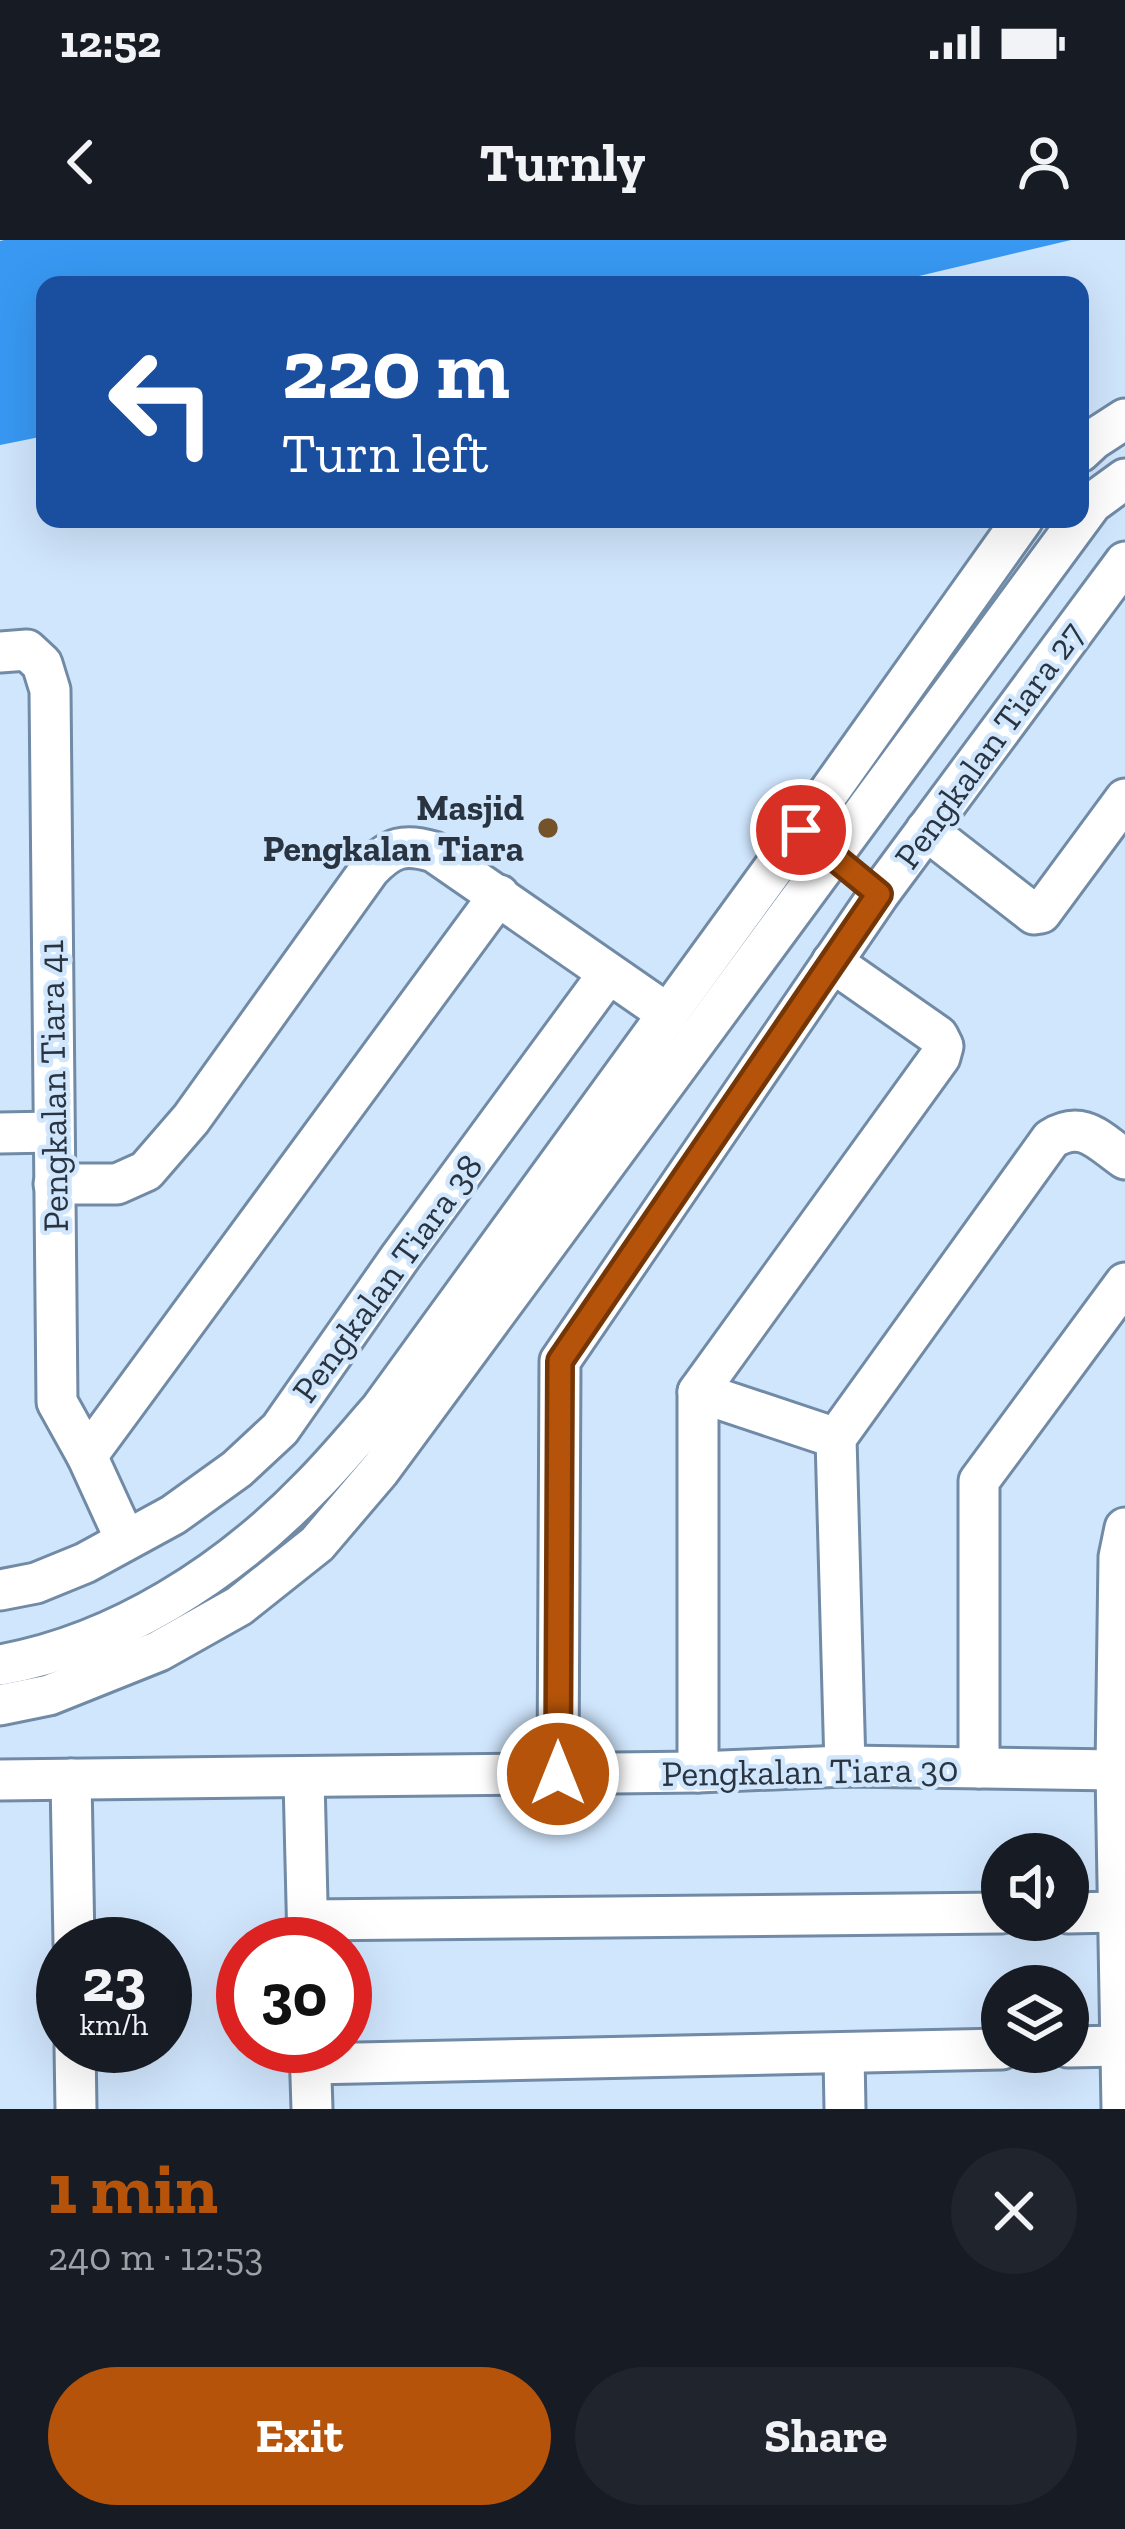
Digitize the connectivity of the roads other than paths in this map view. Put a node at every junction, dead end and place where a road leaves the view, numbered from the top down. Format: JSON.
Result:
{"nodes":[{"id":1,"x":1125,"y":419,"type":"edge"},
{"id":2,"x":1089,"y":444,"type":"edge"},
{"id":3,"x":1125,"y":479,"type":"edge"},
{"id":4,"x":1089,"y":507,"type":"edge"},
{"id":5,"x":1018,"y":528,"type":"edge"},
{"id":6,"x":1074,"y":528,"type":"edge"},
{"id":7,"x":1125,"y":562,"type":"edge"},
{"id":8,"x":0,"y":652,"type":"edge"},
{"id":9,"x":1125,"y":799,"type":"edge"},
{"id":10,"x":808,"y":821,"type":"junction"},
{"id":11,"x":926,"y":830,"type":"junction"},
{"id":12,"x":840,"y":847,"type":"junction"},
{"id":13,"x":886,"y":886,"type":"junction"},
{"id":14,"x":499,"y":895,"type":"junction"},
{"id":15,"x":832,"y":962,"type":"junction"},
{"id":16,"x":608,"y":974,"type":"junction"},
{"id":17,"x":668,"y":1014,"type":"junction"},
{"id":18,"x":0,"y":1132,"type":"edge"},
{"id":19,"x":53,"y":1132,"type":"junction"},
{"id":20,"x":1125,"y":1159,"type":"edge"},
{"id":21,"x":54,"y":1184,"type":"junction"},
{"id":22,"x":1125,"y":1283,"type":"edge"},
{"id":23,"x":698,"y":1392,"type":"junction"},
{"id":24,"x":836,"y":1438,"type":"junction"},
{"id":25,"x":87,"y":1456,"type":"junction"},
{"id":26,"x":1125,"y":1528,"type":"edge"},
{"id":27,"x":125,"y":1539,"type":"junction"},
{"id":28,"x":0,"y":1590,"type":"edge"},
{"id":29,"x":0,"y":1665,"type":"edge"},
{"id":30,"x":0,"y":1705,"type":"edge"},
{"id":31,"x":845,"y":1766,"type":"junction"},
{"id":32,"x":979,"y":1768,"type":"junction"},
{"id":33,"x":1116,"y":1770,"type":"junction"},
{"id":34,"x":698,"y":1772,"type":"junction"},
{"id":35,"x":558,"y":1774,"type":"junction"},
{"id":36,"x":304,"y":1778,"type":"junction"},
{"id":37,"x":71,"y":1779,"type":"junction"},
{"id":38,"x":0,"y":1780,"type":"edge"},
{"id":39,"x":1089,"y":1912,"type":"edge"},
{"id":40,"x":1119,"y":1912,"type":"junction"},
{"id":41,"x":981,"y":1914,"type":"edge"},
{"id":42,"x":74,"y":1917,"type":"edge"},
{"id":43,"x":308,"y":1917,"type":"edge"},
{"id":44,"x":372,"y":1930,"type":"edge"},
{"id":45,"x":1120,"y":2046,"type":"junction"},
{"id":46,"x":1089,"y":2047,"type":"edge"},
{"id":47,"x":981,"y":2050,"type":"edge"},
{"id":48,"x":844,"y":2054,"type":"junction"},
{"id":49,"x":372,"y":2055,"type":"edge"},
{"id":50,"x":75,"y":2073,"type":"edge"},
{"id":51,"x":311,"y":2073,"type":"edge"},
{"id":52,"x":76,"y":2109,"type":"edge"},
{"id":53,"x":312,"y":2109,"type":"edge"},
{"id":54,"x":845,"y":2109,"type":"edge"},
{"id":55,"x":1122,"y":2109,"type":"edge"}],
"edges":[{"from":1,"to":2,"type":"street"},
{"from":3,"to":4,"type":"street"},
{"from":5,"to":10,"type":"street"},
{"from":6,"to":12,"type":"street"},
{"from":7,"to":11,"type":"street","name":"Pengkalan Tiara 27"},
{"from":8,"to":19,"type":"street","name":"Pengkalan Tiara 41"},
{"from":9,"to":11,"type":"street"},
{"from":10,"to":12,"type":"street"},
{"from":10,"to":17,"type":"street"},
{"from":11,"to":13,"type":"street","name":"Pengkalan Tiara 27"},
{"from":12,"to":13,"type":"street"},
{"from":12,"to":30,"type":"street"},
{"from":13,"to":15,"type":"street","name":"Pengkalan Tiara 27"},
{"from":14,"to":16,"type":"street"},
{"from":14,"to":21,"type":"street"},
{"from":14,"to":25,"type":"street"},
{"from":15,"to":23,"type":"street"},
{"from":15,"to":35,"type":"street","name":"Pengkalan Tiara 27"},
{"from":16,"to":17,"type":"street"},
{"from":16,"to":27,"type":"street","name":"Pengkalan Tiara 38"},
{"from":17,"to":29,"type":"street"},
{"from":18,"to":19,"type":"street"},
{"from":19,"to":21,"type":"street","name":"Pengkalan Tiara 41"},
{"from":20,"to":24,"type":"street"},
{"from":21,"to":25,"type":"street","name":"Pengkalan Tiara 41"},
{"from":22,"to":32,"type":"street"},
{"from":23,"to":24,"type":"street"},
{"from":23,"to":34,"type":"street"},
{"from":24,"to":31,"type":"street"},
{"from":25,"to":27,"type":"street","name":"Pengkalan Tiara 41"},
{"from":26,"to":33,"type":"street"},
{"from":27,"to":28,"type":"street","name":"Pengkalan Tiara 38"},
{"from":31,"to":32,"type":"street","name":"Pengkalan Tiara 30"},
{"from":31,"to":34,"type":"street","name":"Pengkalan Tiara 30"},
{"from":32,"to":33,"type":"street","name":"Pengkalan Tiara 30"},
{"from":33,"to":40,"type":"street"},
{"from":34,"to":35,"type":"street","name":"Pengkalan Tiara 30"},
{"from":35,"to":36,"type":"street","name":"Pengkalan Tiara 30"},
{"from":36,"to":37,"type":"street","name":"Pengkalan Tiara 30"},
{"from":36,"to":43,"type":"street"},
{"from":37,"to":38,"type":"street","name":"Pengkalan Tiara 30"},
{"from":37,"to":42,"type":"street"},
{"from":39,"to":40,"type":"street"},
{"from":40,"to":45,"type":"street"},
{"from":41,"to":44,"type":"street"},
{"from":45,"to":46,"type":"street"},
{"from":45,"to":55,"type":"street"},
{"from":47,"to":48,"type":"street"},
{"from":48,"to":49,"type":"street"},
{"from":48,"to":54,"type":"street"},
{"from":50,"to":52,"type":"street"},
{"from":51,"to":53,"type":"street"}]}
